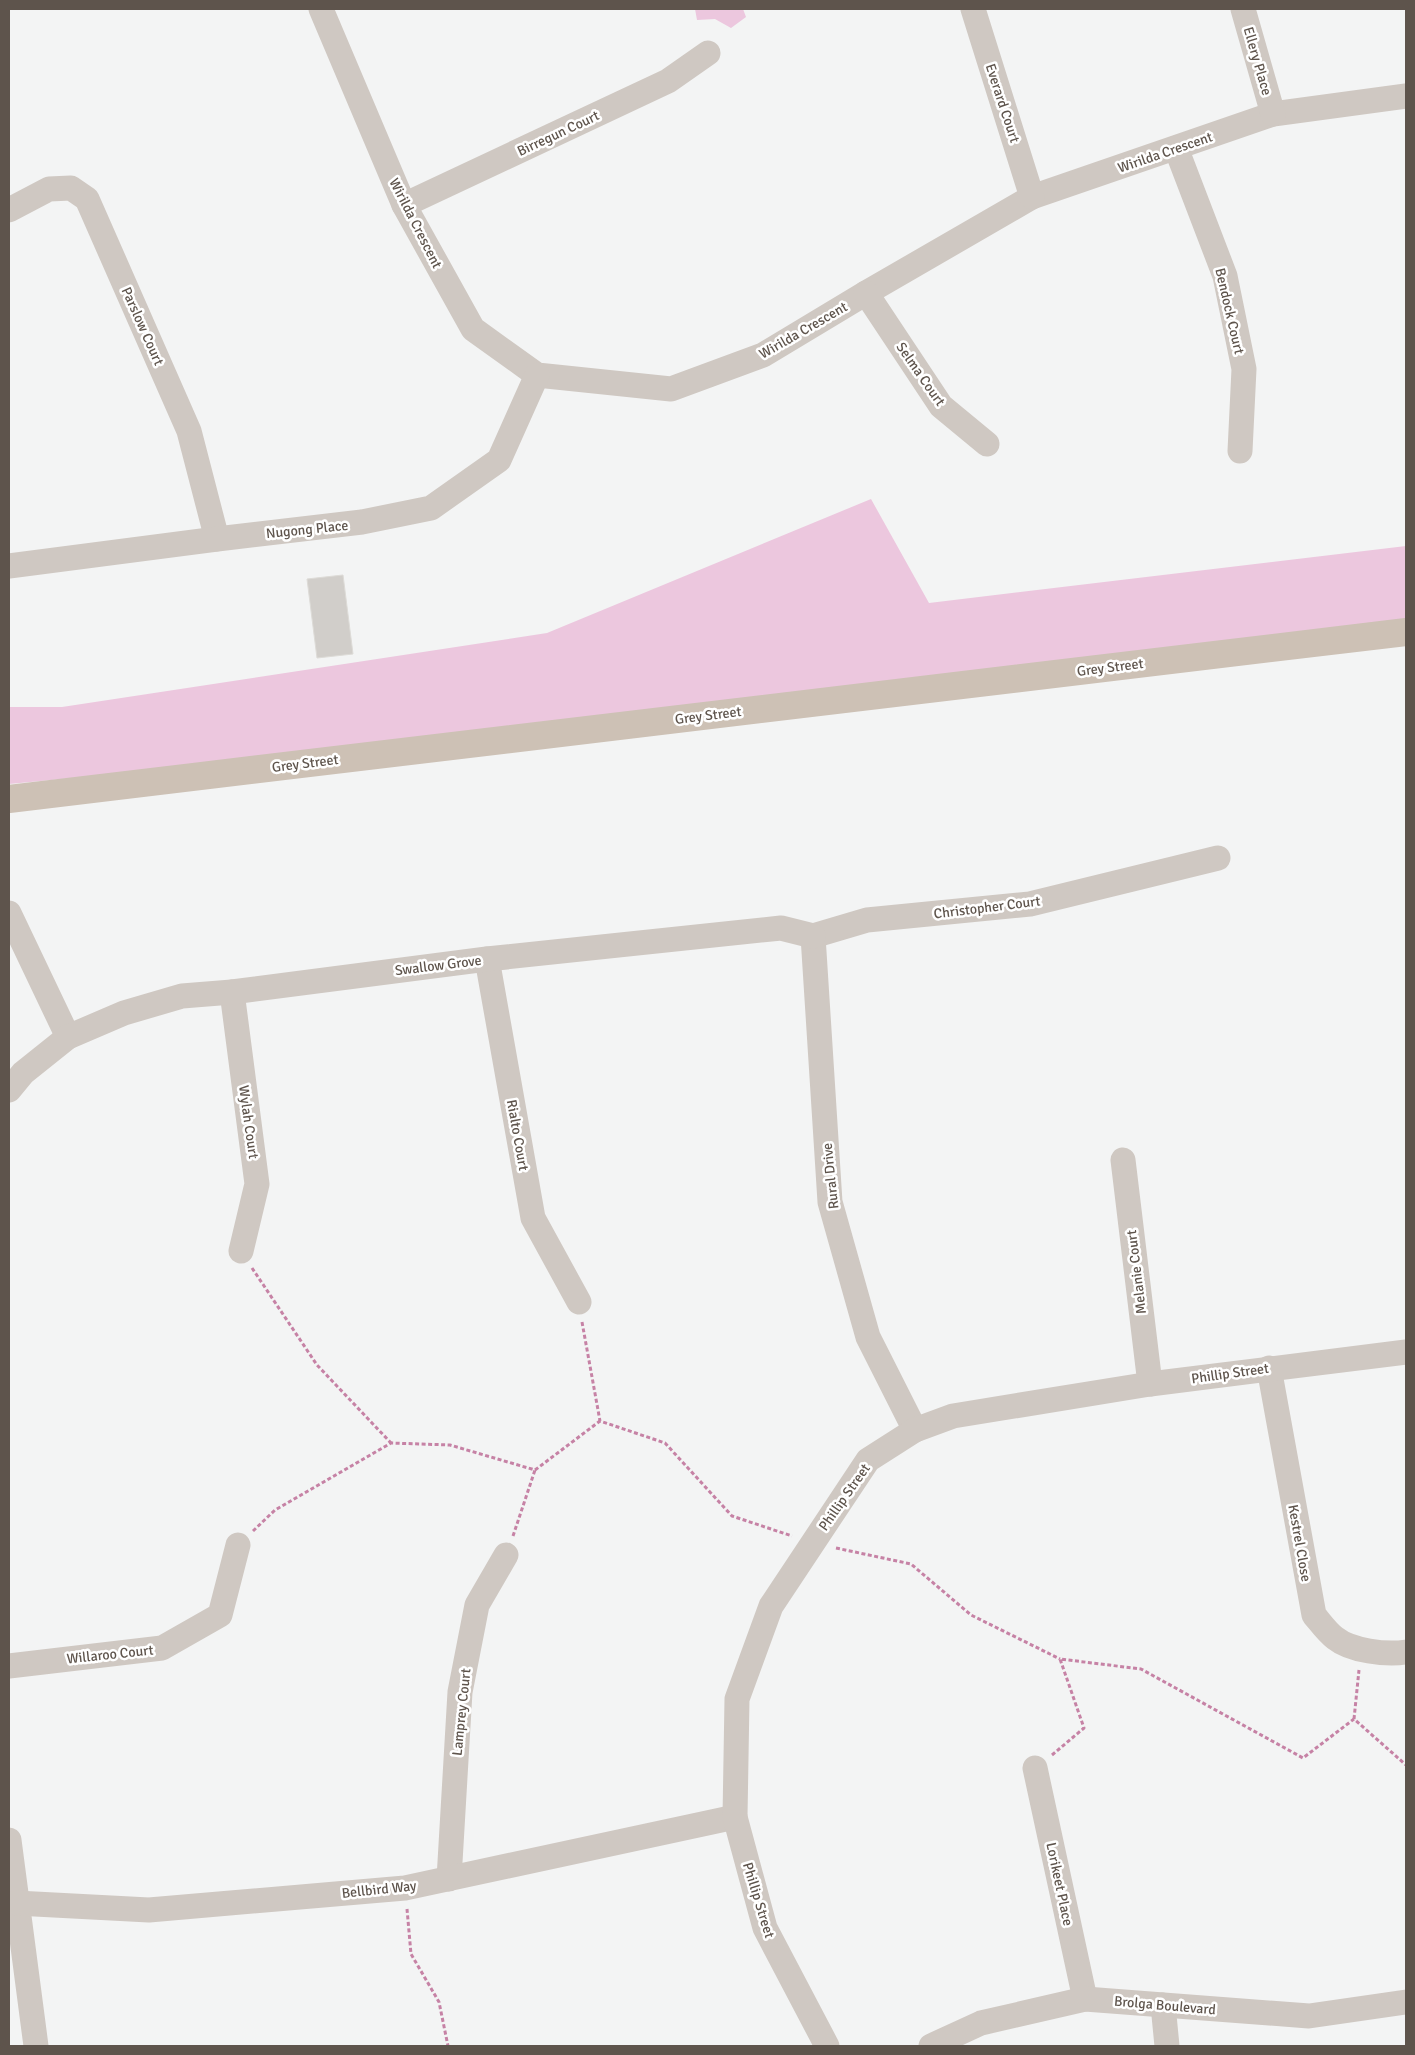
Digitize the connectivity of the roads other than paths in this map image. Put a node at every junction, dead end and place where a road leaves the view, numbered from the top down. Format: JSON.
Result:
{"nodes":[{"id":1,"x":321,"y":9,"type":"edge"},
{"id":2,"x":973,"y":9,"type":"edge"},
{"id":3,"x":1242,"y":9,"type":"edge"},
{"id":4,"x":708,"y":54,"type":"dead end"},
{"id":5,"x":1406,"y":96,"type":"edge"},
{"id":6,"x":1273,"y":114,"type":"junction"},
{"id":7,"x":1176,"y":148,"type":"junction"},
{"id":8,"x":1032,"y":197,"type":"junction"},
{"id":9,"x":404,"y":205,"type":"junction"},
{"id":10,"x":9,"y":210,"type":"edge"},
{"id":11,"x":866,"y":293,"type":"junction"},
{"id":12,"x":537,"y":375,"type":"junction"},
{"id":13,"x":987,"y":444,"type":"dead end"},
{"id":14,"x":1240,"y":451,"type":"dead end"},
{"id":15,"x":217,"y":539,"type":"junction"},
{"id":16,"x":9,"y":566,"type":"edge"},
{"id":17,"x":1406,"y":632,"type":"edge"},
{"id":18,"x":9,"y":799,"type":"edge"},
{"id":19,"x":1218,"y":858,"type":"dead end"},
{"id":20,"x":9,"y":913,"type":"edge"},
{"id":21,"x":813,"y":936,"type":"junction"},
{"id":22,"x":487,"y":959,"type":"junction"},
{"id":23,"x":232,"y":992,"type":"junction"},
{"id":24,"x":68,"y":1037,"type":"junction"},
{"id":25,"x":9,"y":1090,"type":"edge"},
{"id":26,"x":1123,"y":1160,"type":"dead end"},
{"id":27,"x":242,"y":1251,"type":"road end"},
{"id":28,"x":579,"y":1302,"type":"road end"},
{"id":29,"x":1406,"y":1352,"type":"edge"},
{"id":30,"x":1268,"y":1368,"type":"junction"},
{"id":31,"x":1150,"y":1384,"type":"junction"},
{"id":32,"x":915,"y":1430,"type":"junction"},
{"id":33,"x":238,"y":1546,"type":"road end"},
{"id":34,"x":506,"y":1555,"type":"road end"},
{"id":35,"x":1406,"y":1652,"type":"edge"},
{"id":36,"x":9,"y":1666,"type":"edge"},
{"id":37,"x":1035,"y":1768,"type":"road end"},
{"id":38,"x":735,"y":1818,"type":"junction"},
{"id":39,"x":9,"y":1840,"type":"edge"},
{"id":40,"x":449,"y":1879,"type":"junction"},
{"id":41,"x":16,"y":1903,"type":"junction"},
{"id":42,"x":1085,"y":1999,"type":"junction"},
{"id":43,"x":1406,"y":2002,"type":"edge"},
{"id":44,"x":1163,"y":2005,"type":"junction"},
{"id":45,"x":36,"y":2046,"type":"edge"},
{"id":46,"x":827,"y":2046,"type":"edge"},
{"id":47,"x":931,"y":2046,"type":"edge"},
{"id":48,"x":1167,"y":2046,"type":"edge"}],
"edges":[{"from":1,"to":9,"type":"street","name":"Wirilda Crescent"},
{"from":2,"to":8,"type":"street","name":"Everard Court"},
{"from":3,"to":6,"type":"street","name":"Ellery Place"},
{"from":4,"to":9,"type":"street","name":"Birregun Court"},
{"from":5,"to":6,"type":"street","name":"Wirilda Crescent"},
{"from":6,"to":7,"type":"street","name":"Wirilda Crescent"},
{"from":7,"to":8,"type":"street","name":"Wirilda Crescent"},
{"from":7,"to":14,"type":"street","name":"Bendock Court"},
{"from":8,"to":11,"type":"street","name":"Wirilda Crescent"},
{"from":9,"to":12,"type":"street","name":"Wirilda Crescent"},
{"from":10,"to":15,"type":"street","name":"Parslow Court"},
{"from":11,"to":12,"type":"street","name":"Wirilda Crescent"},
{"from":11,"to":13,"type":"street","name":"Selma Court"},
{"from":12,"to":15,"type":"street","name":"Nugong Place"},
{"from":15,"to":16,"type":"street","name":"Nugong Place"},
{"from":17,"to":18,"type":"main road","name":"Grey Street"},
{"from":19,"to":21,"type":"street","name":"Christopher Court"},
{"from":20,"to":24,"type":"street"},
{"from":21,"to":22,"type":"street","name":"Swallow Grove"},
{"from":21,"to":32,"type":"street","name":"Rural Drive"},
{"from":22,"to":23,"type":"street","name":"Swallow Grove"},
{"from":22,"to":28,"type":"street","name":"Rialto Court"},
{"from":23,"to":24,"type":"street","name":"Swallow Grove"},
{"from":23,"to":27,"type":"street","name":"Wylah Court"},
{"from":24,"to":25,"type":"street","name":"Swallow Grove"},
{"from":26,"to":31,"type":"street","name":"Melanie Court"},
{"from":29,"to":30,"type":"street","name":"Phillip Street"},
{"from":30,"to":31,"type":"street","name":"Phillip Street"},
{"from":30,"to":35,"type":"street","name":"Kestrel Close"},
{"from":31,"to":32,"type":"street","name":"Phillip Street"},
{"from":32,"to":38,"type":"street","name":"Phillip Street"},
{"from":33,"to":36,"type":"street","name":"Willaroo Court"},
{"from":34,"to":40,"type":"street","name":"Lamprey Court"},
{"from":37,"to":42,"type":"street","name":"Lorikeet Place"},
{"from":38,"to":40,"type":"street","name":"Bellbird Way"},
{"from":38,"to":46,"type":"street","name":"Phillip Street"},
{"from":39,"to":41,"type":"street"},
{"from":40,"to":41,"type":"street","name":"Bellbird Way"},
{"from":41,"to":45,"type":"street"},
{"from":42,"to":44,"type":"street","name":"Brolga Boulevard"},
{"from":42,"to":47,"type":"street","name":"Brolga Boulevard"},
{"from":43,"to":44,"type":"street","name":"Brolga Boulevard"},
{"from":44,"to":48,"type":"street"}]}
